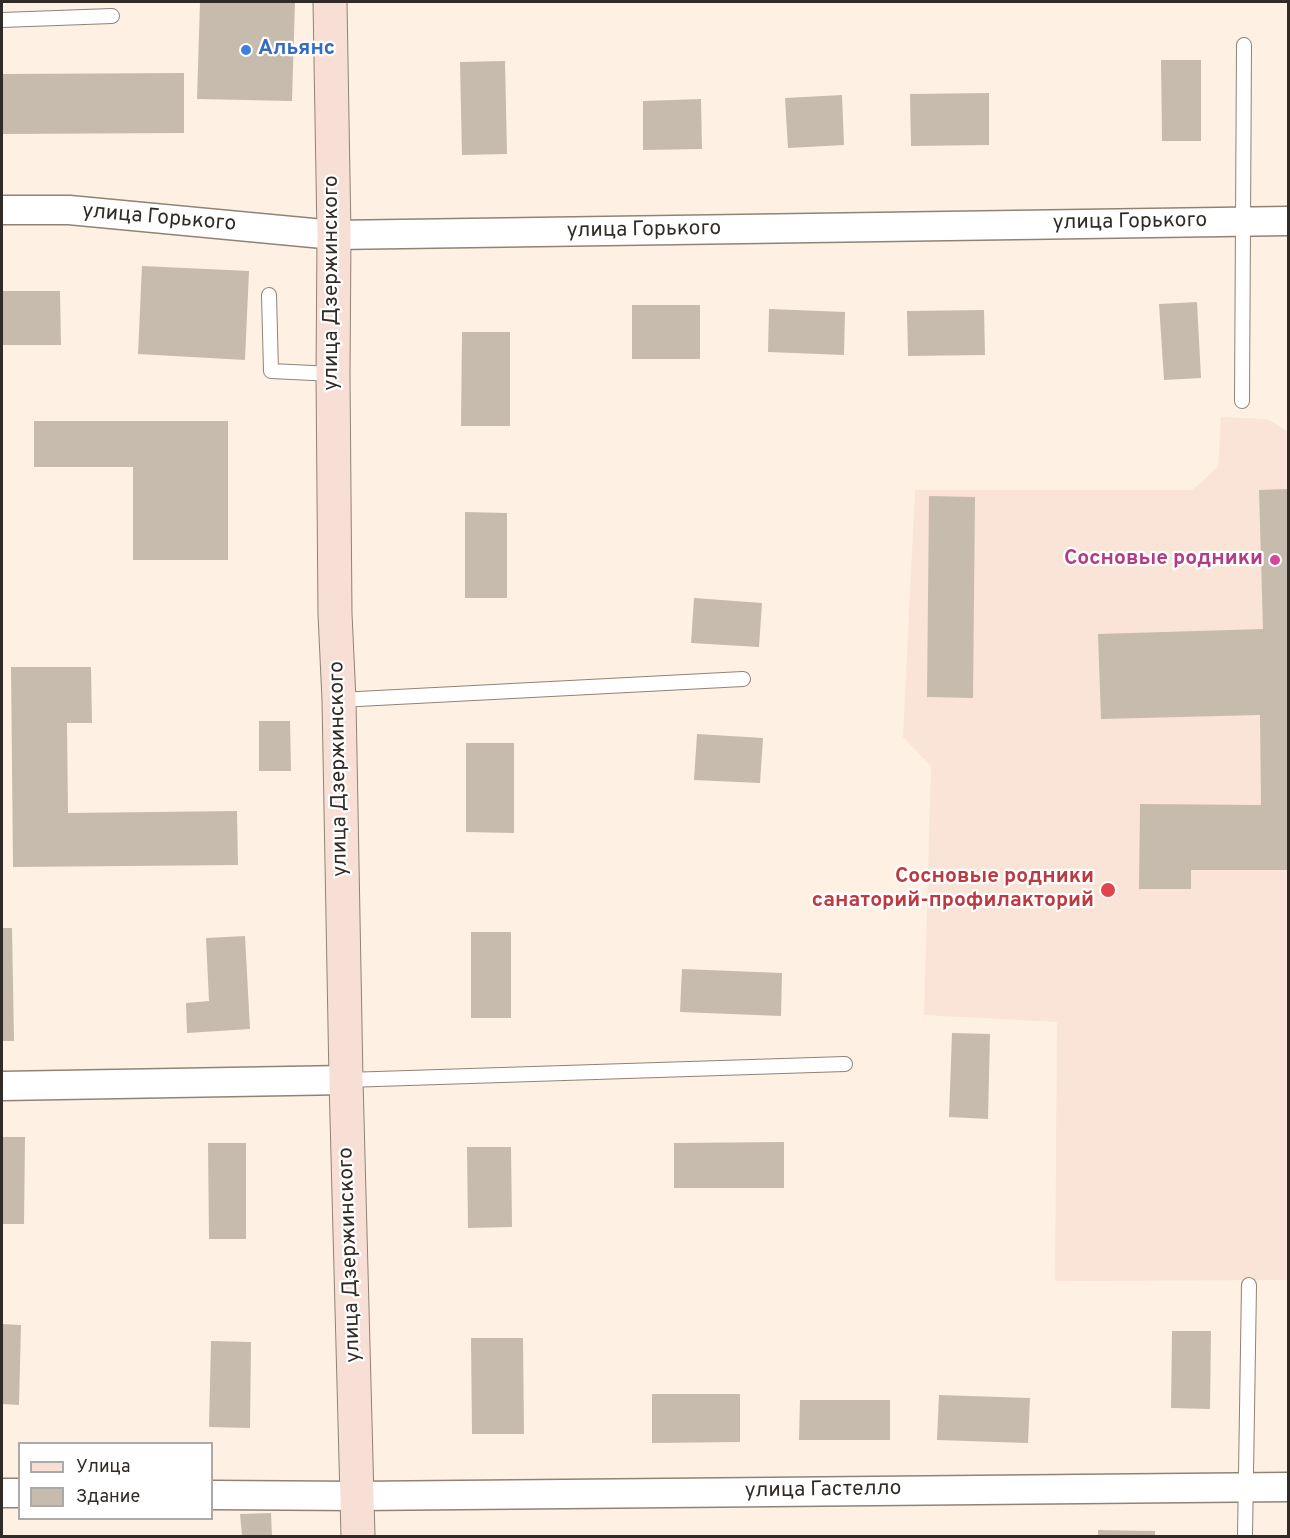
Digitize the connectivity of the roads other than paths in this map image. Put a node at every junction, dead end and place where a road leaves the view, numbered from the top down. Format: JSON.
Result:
{"nodes":[{"id":1,"x":330,"y":2,"type":"edge"},
{"id":2,"x":112,"y":16,"type":"dead end"},
{"id":3,"x":2,"y":20,"type":"edge"},
{"id":4,"x":1244,"y":45,"type":"dead end"},
{"id":5,"x":2,"y":210,"type":"edge"},
{"id":6,"x":1243,"y":221,"type":"junction"},
{"id":7,"x":1288,"y":221,"type":"edge"},
{"id":8,"x":334,"y":235,"type":"junction"},
{"id":9,"x":269,"y":295,"type":"dead end"},
{"id":10,"x":333,"y":374,"type":"junction"},
{"id":11,"x":1242,"y":402,"type":"dead end"},
{"id":12,"x":743,"y":679,"type":"dead end"},
{"id":13,"x":339,"y":700,"type":"junction"},
{"id":14,"x":845,"y":1064,"type":"dead end"},
{"id":15,"x":346,"y":1080,"type":"junction"},
{"id":16,"x":2,"y":1086,"type":"edge"},
{"id":17,"x":1250,"y":1285,"type":"dead end"},
{"id":18,"x":1246,"y":1487,"type":"junction"},
{"id":19,"x":1288,"y":1487,"type":"edge"},
{"id":20,"x":2,"y":1493,"type":"edge"},
{"id":21,"x":18,"y":1493,"type":"edge"},
{"id":22,"x":213,"y":1495,"type":"edge"},
{"id":23,"x":358,"y":1496,"type":"junction"},
{"id":24,"x":358,"y":1536,"type":"edge"},
{"id":25,"x":1245,"y":1536,"type":"edge"}],
"edges":[{"from":1,"to":8,"type":"street","name":"улица Дзержинского"},
{"from":2,"to":3,"type":"lane"},
{"from":4,"to":6,"type":"lane"},
{"from":5,"to":8,"type":"street","name":"улица Горького"},
{"from":6,"to":7,"type":"street","name":"улица Горького"},
{"from":6,"to":8,"type":"street","name":"улица Горького"},
{"from":6,"to":11,"type":"lane"},
{"from":8,"to":10,"type":"street","name":"улица Дзержинского"},
{"from":9,"to":10,"type":"lane"},
{"from":10,"to":13,"type":"street","name":"улица Дзержинского"},
{"from":12,"to":13,"type":"lane"},
{"from":13,"to":15,"type":"street","name":"улица Дзержинского"},
{"from":14,"to":15,"type":"lane"},
{"from":15,"to":16,"type":"street"},
{"from":15,"to":23,"type":"street","name":"улица Дзержинского"},
{"from":17,"to":18,"type":"lane"},
{"from":18,"to":19,"type":"street","name":"улица Гастелло"},
{"from":18,"to":23,"type":"street","name":"улица Гастелло"},
{"from":18,"to":25,"type":"lane"},
{"from":20,"to":21,"type":"street"},
{"from":22,"to":23,"type":"street","name":"улица Гастелло"},
{"from":23,"to":24,"type":"street","name":"улица Дзержинского"}]}
